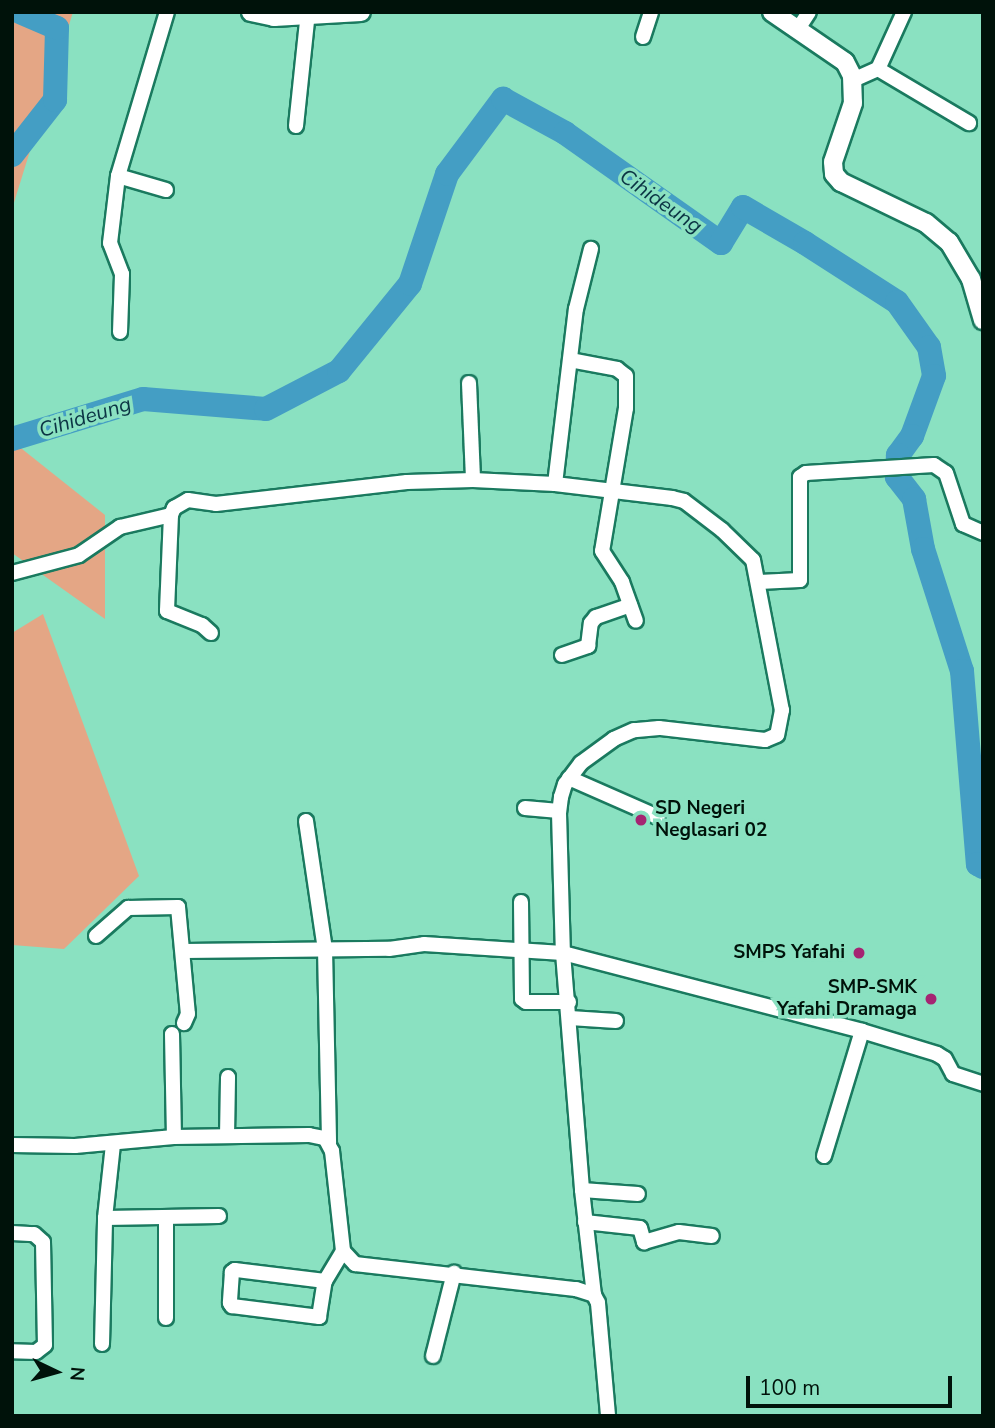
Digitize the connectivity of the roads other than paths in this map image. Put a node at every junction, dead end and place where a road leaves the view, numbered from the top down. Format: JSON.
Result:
{"nodes":[{"id":1,"x":167,"y":12,"type":"edge"},
{"id":2,"x":251,"y":12,"type":"edge"},
{"id":3,"x":361,"y":12,"type":"edge"},
{"id":4,"x":651,"y":12,"type":"edge"},
{"id":5,"x":772,"y":12,"type":"edge"},
{"id":6,"x":809,"y":12,"type":"edge"},
{"id":7,"x":904,"y":12,"type":"edge"},
{"id":8,"x":308,"y":15,"type":"edge"},
{"id":9,"x":799,"y":29,"type":"junction"},
{"id":10,"x":643,"y":37,"type":"dead end"},
{"id":11,"x":878,"y":69,"type":"junction"},
{"id":12,"x":853,"y":80,"type":"junction"},
{"id":13,"x":969,"y":123,"type":"dead end"},
{"id":14,"x":296,"y":126,"type":"dead end"},
{"id":15,"x":118,"y":176,"type":"junction"},
{"id":16,"x":166,"y":190,"type":"dead end"},
{"id":17,"x":591,"y":249,"type":"dead end"},
{"id":18,"x":983,"y":320,"type":"edge"},
{"id":19,"x":120,"y":332,"type":"dead end"},
{"id":20,"x":570,"y":360,"type":"junction"},
{"id":21,"x":469,"y":383,"type":"dead end"},
{"id":22,"x":473,"y":480,"type":"junction"},
{"id":23,"x":555,"y":484,"type":"junction"},
{"id":24,"x":612,"y":491,"type":"junction"},
{"id":25,"x":171,"y":515,"type":"junction"},
{"id":26,"x":983,"y":533,"type":"edge"},
{"id":27,"x":12,"y":573,"type":"edge"},
{"id":28,"x":759,"y":583,"type":"junction"},
{"id":29,"x":630,"y":605,"type":"junction"},
{"id":30,"x":636,"y":621,"type":"dead end"},
{"id":31,"x":211,"y":633,"type":"dead end"},
{"id":32,"x":562,"y":655,"type":"dead end"},
{"id":33,"x":569,"y":778,"type":"junction"},
{"id":34,"x":525,"y":808,"type":"dead end"},
{"id":35,"x":559,"y":811,"type":"junction"},
{"id":36,"x":658,"y":817,"type":"dead end"},
{"id":37,"x":306,"y":821,"type":"dead end"},
{"id":38,"x":521,"y":902,"type":"dead end"},
{"id":39,"x":96,"y":936,"type":"dead end"},
{"id":40,"x":325,"y":949,"type":"junction"},
{"id":41,"x":523,"y":949,"type":"junction"},
{"id":42,"x":184,"y":951,"type":"junction"},
{"id":43,"x":563,"y":953,"type":"junction"},
{"id":44,"x":569,"y":1002,"type":"junction"},
{"id":45,"x":570,"y":1018,"type":"junction"},
{"id":46,"x":616,"y":1021,"type":"dead end"},
{"id":47,"x":184,"y":1023,"type":"dead end"},
{"id":48,"x":862,"y":1031,"type":"junction"},
{"id":49,"x":172,"y":1034,"type":"dead end"},
{"id":50,"x":228,"y":1077,"type":"dead end"},
{"id":51,"x":983,"y":1084,"type":"edge"},
{"id":52,"x":227,"y":1136,"type":"junction"},
{"id":53,"x":174,"y":1137,"type":"junction"},
{"id":54,"x":113,"y":1143,"type":"junction"},
{"id":55,"x":329,"y":1143,"type":"junction"},
{"id":56,"x":12,"y":1145,"type":"edge"},
{"id":57,"x":824,"y":1156,"type":"dead end"},
{"id":58,"x":582,"y":1190,"type":"junction"},
{"id":59,"x":638,"y":1194,"type":"dead end"},
{"id":60,"x":219,"y":1216,"type":"dead end"},
{"id":61,"x":166,"y":1217,"type":"junction"},
{"id":62,"x":105,"y":1218,"type":"junction"},
{"id":63,"x":586,"y":1222,"type":"junction"},
{"id":64,"x":12,"y":1233,"type":"edge"},
{"id":65,"x":712,"y":1236,"type":"dead end"},
{"id":66,"x":343,"y":1251,"type":"junction"},
{"id":67,"x":454,"y":1273,"type":"junction"},
{"id":68,"x":325,"y":1282,"type":"junction"},
{"id":69,"x":594,"y":1295,"type":"junction"},
{"id":70,"x":166,"y":1318,"type":"dead end"},
{"id":71,"x":102,"y":1345,"type":"dead end"},
{"id":72,"x":12,"y":1351,"type":"edge"},
{"id":73,"x":433,"y":1356,"type":"dead end"},
{"id":74,"x":608,"y":1416,"type":"edge"}],
"edges":[{"from":1,"to":15,"type":"street"},
{"from":2,"to":8,"type":"main road"},
{"from":3,"to":8,"type":"main road"},
{"from":4,"to":10,"type":"street"},
{"from":5,"to":9,"type":"main road"},
{"from":6,"to":9,"type":"street"},
{"from":7,"to":11,"type":"street"},
{"from":8,"to":14,"type":"street"},
{"from":9,"to":12,"type":"main road"},
{"from":11,"to":12,"type":"street"},
{"from":11,"to":13,"type":"street"},
{"from":12,"to":18,"type":"main road"},
{"from":15,"to":16,"type":"street"},
{"from":15,"to":19,"type":"street"},
{"from":17,"to":20,"type":"street"},
{"from":20,"to":23,"type":"street"},
{"from":20,"to":24,"type":"street"},
{"from":21,"to":22,"type":"street"},
{"from":22,"to":23,"type":"street"},
{"from":22,"to":25,"type":"street"},
{"from":23,"to":24,"type":"street"},
{"from":24,"to":28,"type":"street"},
{"from":24,"to":29,"type":"street"},
{"from":25,"to":27,"type":"street"},
{"from":25,"to":31,"type":"street"},
{"from":26,"to":28,"type":"street"},
{"from":28,"to":33,"type":"street"},
{"from":29,"to":30,"type":"street"},
{"from":29,"to":32,"type":"street"},
{"from":33,"to":35,"type":"street"},
{"from":33,"to":36,"type":"street"},
{"from":34,"to":35,"type":"street"},
{"from":35,"to":43,"type":"street"},
{"from":37,"to":40,"type":"street"},
{"from":38,"to":41,"type":"street"},
{"from":39,"to":42,"type":"street"},
{"from":40,"to":41,"type":"street"},
{"from":40,"to":42,"type":"street"},
{"from":40,"to":55,"type":"street"},
{"from":41,"to":43,"type":"street"},
{"from":41,"to":44,"type":"street"},
{"from":42,"to":47,"type":"street"},
{"from":43,"to":44,"type":"street"},
{"from":43,"to":48,"type":"street"},
{"from":44,"to":45,"type":"street"},
{"from":45,"to":46,"type":"street"},
{"from":45,"to":58,"type":"street"},
{"from":48,"to":51,"type":"street"},
{"from":48,"to":57,"type":"street"},
{"from":49,"to":53,"type":"street"},
{"from":50,"to":52,"type":"street"},
{"from":52,"to":53,"type":"street"},
{"from":52,"to":55,"type":"street"},
{"from":53,"to":54,"type":"street"},
{"from":54,"to":56,"type":"street"},
{"from":54,"to":62,"type":"street"},
{"from":55,"to":66,"type":"street"},
{"from":58,"to":59,"type":"street"},
{"from":58,"to":63,"type":"street"},
{"from":60,"to":61,"type":"street"},
{"from":61,"to":62,"type":"street"},
{"from":61,"to":70,"type":"street"},
{"from":62,"to":71,"type":"street"},
{"from":63,"to":65,"type":"street"},
{"from":63,"to":69,"type":"street"},
{"from":64,"to":72,"type":"street"},
{"from":66,"to":67,"type":"street"},
{"from":66,"to":68,"type":"street"},
{"from":67,"to":69,"type":"street"},
{"from":67,"to":73,"type":"street"},
{"from":68,"to":68,"type":"street"},
{"from":69,"to":74,"type":"street"}]}
